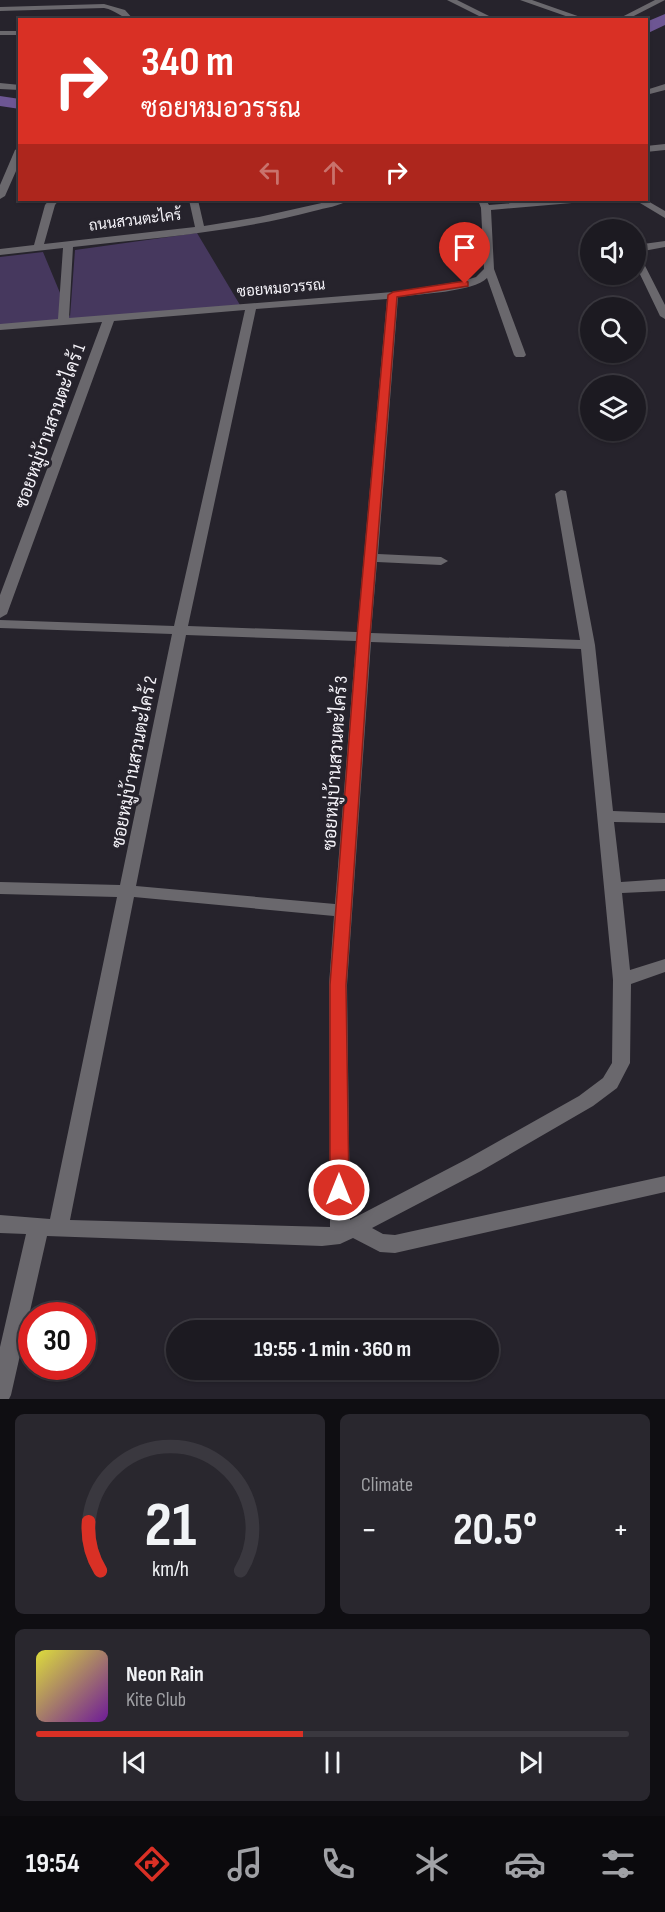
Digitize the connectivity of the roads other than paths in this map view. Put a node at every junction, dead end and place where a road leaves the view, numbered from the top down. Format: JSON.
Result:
{"nodes":[{"id":1,"x":451,"y":0,"type":"edge"},
{"id":2,"x":524,"y":0,"type":"edge"},
{"id":3,"x":661,"y":0,"type":"edge"},
{"id":4,"x":652,"y":5,"type":"junction"},
{"id":5,"x":665,"y":7,"type":"edge"},
{"id":6,"x":0,"y":9,"type":"edge"},
{"id":7,"x":129,"y":18,"type":"edge"},
{"id":8,"x":490,"y":18,"type":"edge"},
{"id":9,"x":580,"y":18,"type":"edge"},
{"id":10,"x":623,"y":18,"type":"edge"},
{"id":11,"x":0,"y":33,"type":"edge"},
{"id":12,"x":18,"y":33,"type":"edge"},
{"id":13,"x":0,"y":86,"type":"edge"},
{"id":14,"x":665,"y":87,"type":"edge"},
{"id":15,"x":18,"y":88,"type":"edge"},
{"id":16,"x":648,"y":92,"type":"edge"},
{"id":17,"x":665,"y":147,"type":"edge"},
{"id":18,"x":648,"y":149,"type":"edge"},
{"id":19,"x":18,"y":155,"type":"edge"},
{"id":20,"x":0,"y":196,"type":"edge"},
{"id":21,"x":53,"y":201,"type":"edge"},
{"id":22,"x":193,"y":201,"type":"edge"},
{"id":23,"x":550,"y":201,"type":"edge"},
{"id":24,"x":642,"y":201,"type":"edge"},
{"id":25,"x":328,"y":202,"type":"edge"},
{"id":26,"x":484,"y":204,"type":"edge"},
{"id":27,"x":665,"y":214,"type":"edge"},
{"id":28,"x":200,"y":228,"type":"junction"},
{"id":29,"x":68,"y":243,"type":"junction"},
{"id":30,"x":665,"y":244,"type":"edge"},
{"id":31,"x":38,"y":247,"type":"junction"},
{"id":32,"x":646,"y":247,"type":"edge"},
{"id":33,"x":0,"y":252,"type":"edge"},
{"id":34,"x":489,"y":269,"type":"junction"},
{"id":35,"x":646,"y":275,"type":"edge"},
{"id":36,"x":393,"y":295,"type":"junction"},
{"id":37,"x":252,"y":305,"type":"junction"},
{"id":38,"x":665,"y":316,"type":"edge"},
{"id":39,"x":109,"y":319,"type":"junction"},
{"id":40,"x":63,"y":322,"type":"junction"},
{"id":41,"x":0,"y":327,"type":"edge"},
{"id":42,"x":520,"y":355,"type":"dead end"},
{"id":43,"x":561,"y":494,"type":"dead end"},
{"id":44,"x":371,"y":558,"type":"junction"},
{"id":45,"x":441,"y":561,"type":"dead end"},
{"id":46,"x":0,"y":614,"type":"edge"},
{"id":47,"x":0,"y":624,"type":"edge"},
{"id":48,"x":180,"y":631,"type":"junction"},
{"id":49,"x":364,"y":636,"type":"junction"},
{"id":50,"x":588,"y":645,"type":"junction"},
{"id":51,"x":606,"y":816,"type":"junction"},
{"id":52,"x":665,"y":818,"type":"edge"},
{"id":53,"x":665,"y":885,"type":"edge"},
{"id":54,"x":0,"y":888,"type":"edge"},
{"id":55,"x":612,"y":888,"type":"junction"},
{"id":56,"x":128,"y":891,"type":"junction"},
{"id":57,"x":344,"y":911,"type":"junction"},
{"id":58,"x":665,"y":965,"type":"edge"},
{"id":59,"x":622,"y":980,"type":"junction"},
{"id":60,"x":665,"y":1184,"type":"edge"},
{"id":61,"x":0,"y":1224,"type":"edge"},
{"id":62,"x":49,"y":1227,"type":"junction"},
{"id":63,"x":347,"y":1232,"type":"junction"},
{"id":64,"x":0,"y":1395,"type":"edge"}],
"edges":[{"from":1,"to":8,"type":"street"},
{"from":2,"to":9,"type":"street"},
{"from":3,"to":4,"type":"street"},
{"from":4,"to":5,"type":"street"},
{"from":4,"to":10,"type":"street"},
{"from":6,"to":7,"type":"street"},
{"from":11,"to":12,"type":"street"},
{"from":13,"to":15,"type":"street"},
{"from":14,"to":16,"type":"street"},
{"from":17,"to":18,"type":"street"},
{"from":19,"to":20,"type":"street"},
{"from":21,"to":31,"type":"street"},
{"from":22,"to":28,"type":"street"},
{"from":23,"to":26,"type":"street"},
{"from":24,"to":27,"type":"street"},
{"from":25,"to":28,"type":"street","name":"ถนนสวนตะไคร้"},
{"from":26,"to":34,"type":"street"},
{"from":28,"to":29,"type":"street","name":"ถนนสวนตะไคร้"},
{"from":29,"to":31,"type":"street","name":"ถนนสวนตะไคร้"},
{"from":29,"to":40,"type":"street"},
{"from":30,"to":32,"type":"street"},
{"from":31,"to":33,"type":"street","name":"ถนนสวนตะไคร้"},
{"from":34,"to":36,"type":"street","name":"ซอยหมอวรรณ"},
{"from":34,"to":42,"type":"street"},
{"from":35,"to":38,"type":"street"},
{"from":36,"to":37,"type":"street","name":"ซอยหมอวรรณ"},
{"from":36,"to":44,"type":"street","name":"ซอยหมู่บ้านสวนตะไคร้ 3"},
{"from":37,"to":39,"type":"street","name":"ซอยหมอวรรณ"},
{"from":37,"to":48,"type":"street","name":"ซอยหมู่บ้านสวนตะไคร้ 2"},
{"from":39,"to":40,"type":"street","name":"ซอยหมอวรรณ"},
{"from":39,"to":46,"type":"street","name":"ซอยหมู่บ้านสวนตะไคร้ 1"},
{"from":40,"to":41,"type":"street","name":"ซอยหมอวรรณ"},
{"from":43,"to":50,"type":"street"},
{"from":44,"to":45,"type":"street"},
{"from":44,"to":49,"type":"street","name":"ซอยหมู่บ้านสวนตะไคร้ 3"},
{"from":47,"to":48,"type":"street"},
{"from":48,"to":49,"type":"street"},
{"from":48,"to":56,"type":"street","name":"ซอยหมู่บ้านสวนตะไคร้ 2"},
{"from":49,"to":50,"type":"street"},
{"from":49,"to":57,"type":"street","name":"ซอยหมู่บ้านสวนตะไคร้ 3"},
{"from":50,"to":51,"type":"street"},
{"from":51,"to":52,"type":"street"},
{"from":51,"to":55,"type":"street"},
{"from":53,"to":55,"type":"street"},
{"from":54,"to":56,"type":"street"},
{"from":55,"to":59,"type":"street"},
{"from":56,"to":57,"type":"street"},
{"from":56,"to":62,"type":"street","name":"ซอยหมู่บ้านสวนตะไคร้ 2"},
{"from":57,"to":63,"type":"street","name":"ซอยหมู่บ้านสวนตะไคร้ 3"},
{"from":58,"to":59,"type":"street"},
{"from":59,"to":63,"type":"street"},
{"from":60,"to":63,"type":"street"},
{"from":61,"to":62,"type":"street"},
{"from":62,"to":63,"type":"street"},
{"from":62,"to":64,"type":"street","name":"ซอยหมู่บ้านสวนตะไคร้ 2"}]}
